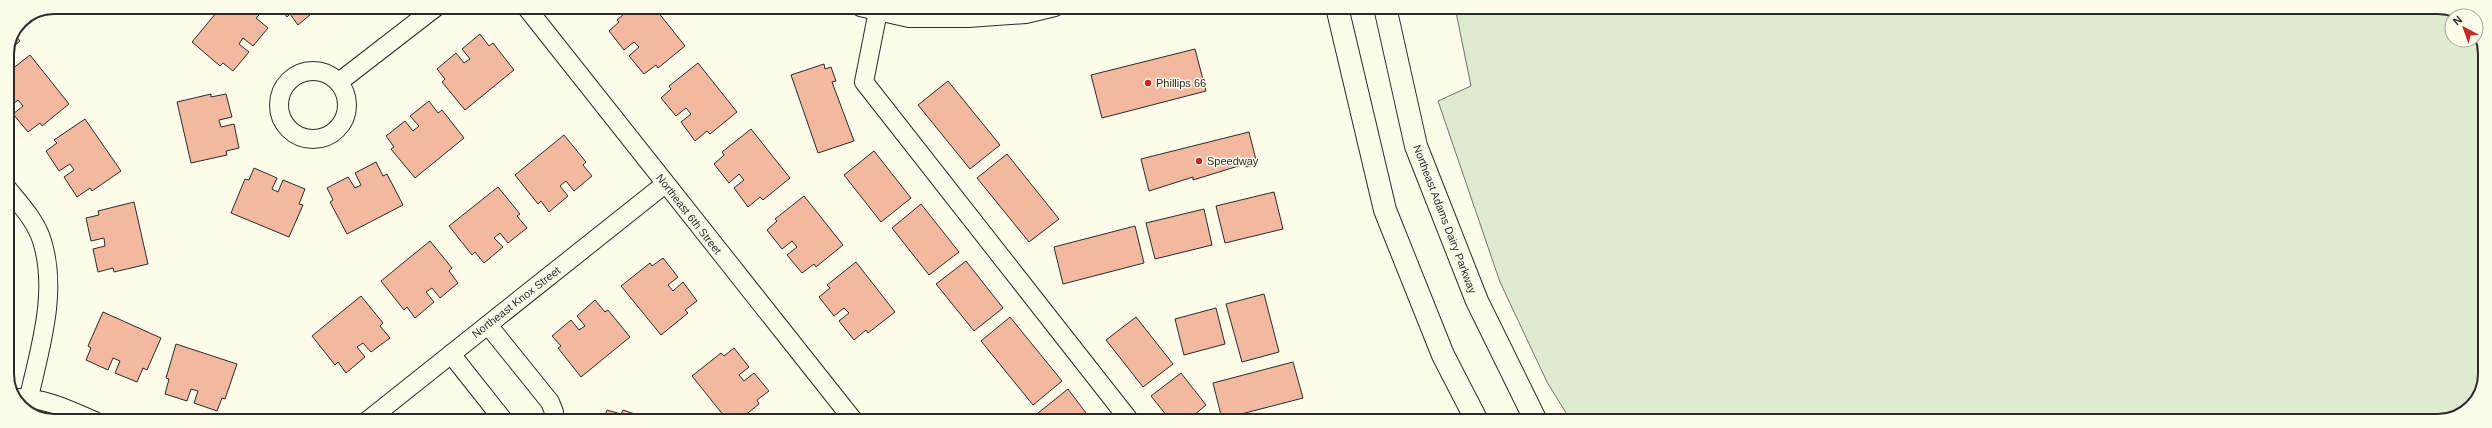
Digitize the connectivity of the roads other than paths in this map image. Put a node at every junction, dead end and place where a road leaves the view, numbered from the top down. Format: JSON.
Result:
{"nodes":[{"id":1,"x":427,"y":14,"type":"edge"},
{"id":2,"x":531,"y":14,"type":"edge"},
{"id":3,"x":877,"y":14,"type":"edge"},
{"id":4,"x":891,"y":14,"type":"edge"},
{"id":5,"x":1026,"y":14,"type":"edge"},
{"id":6,"x":1338,"y":14,"type":"edge"},
{"id":7,"x":1387,"y":14,"type":"edge"},
{"id":8,"x":338,"y":82,"type":"dead end"},
{"id":9,"x":665,"y":184,"type":"junction"},
{"id":10,"x":14,"y":197,"type":"edge"},
{"id":11,"x":488,"y":324,"type":"junction"},
{"id":12,"x":451,"y":354,"type":"junction"},
{"id":13,"x":22,"y":397,"type":"edge"},
{"id":14,"x":79,"y":414,"type":"edge"},
{"id":15,"x":376,"y":414,"type":"edge"},
{"id":16,"x":498,"y":414,"type":"edge"},
{"id":17,"x":554,"y":414,"type":"edge"},
{"id":18,"x":848,"y":414,"type":"edge"},
{"id":19,"x":1125,"y":414,"type":"edge"},
{"id":20,"x":1473,"y":414,"type":"edge"},
{"id":21,"x":1533,"y":414,"type":"edge"}],
"edges":[{"from":1,"to":8,"type":"street"},
{"from":2,"to":9,"type":"street","name":"Northeast 6th Street"},
{"from":3,"to":19,"type":"street"},
{"from":4,"to":5,"type":"street"},
{"from":6,"to":20,"type":"main road"},
{"from":7,"to":21,"type":"main road","name":"Northeast Adams Dairy Parkway"},
{"from":9,"to":11,"type":"street","name":"Northeast Knox Street"},
{"from":9,"to":18,"type":"street","name":"Northeast 6th Street"},
{"from":10,"to":13,"type":"street"},
{"from":11,"to":12,"type":"street","name":"Northeast Knox Street"},
{"from":11,"to":17,"type":"street"},
{"from":12,"to":15,"type":"street","name":"Northeast Knox Street"},
{"from":12,"to":16,"type":"street"},
{"from":13,"to":14,"type":"street"}]}
